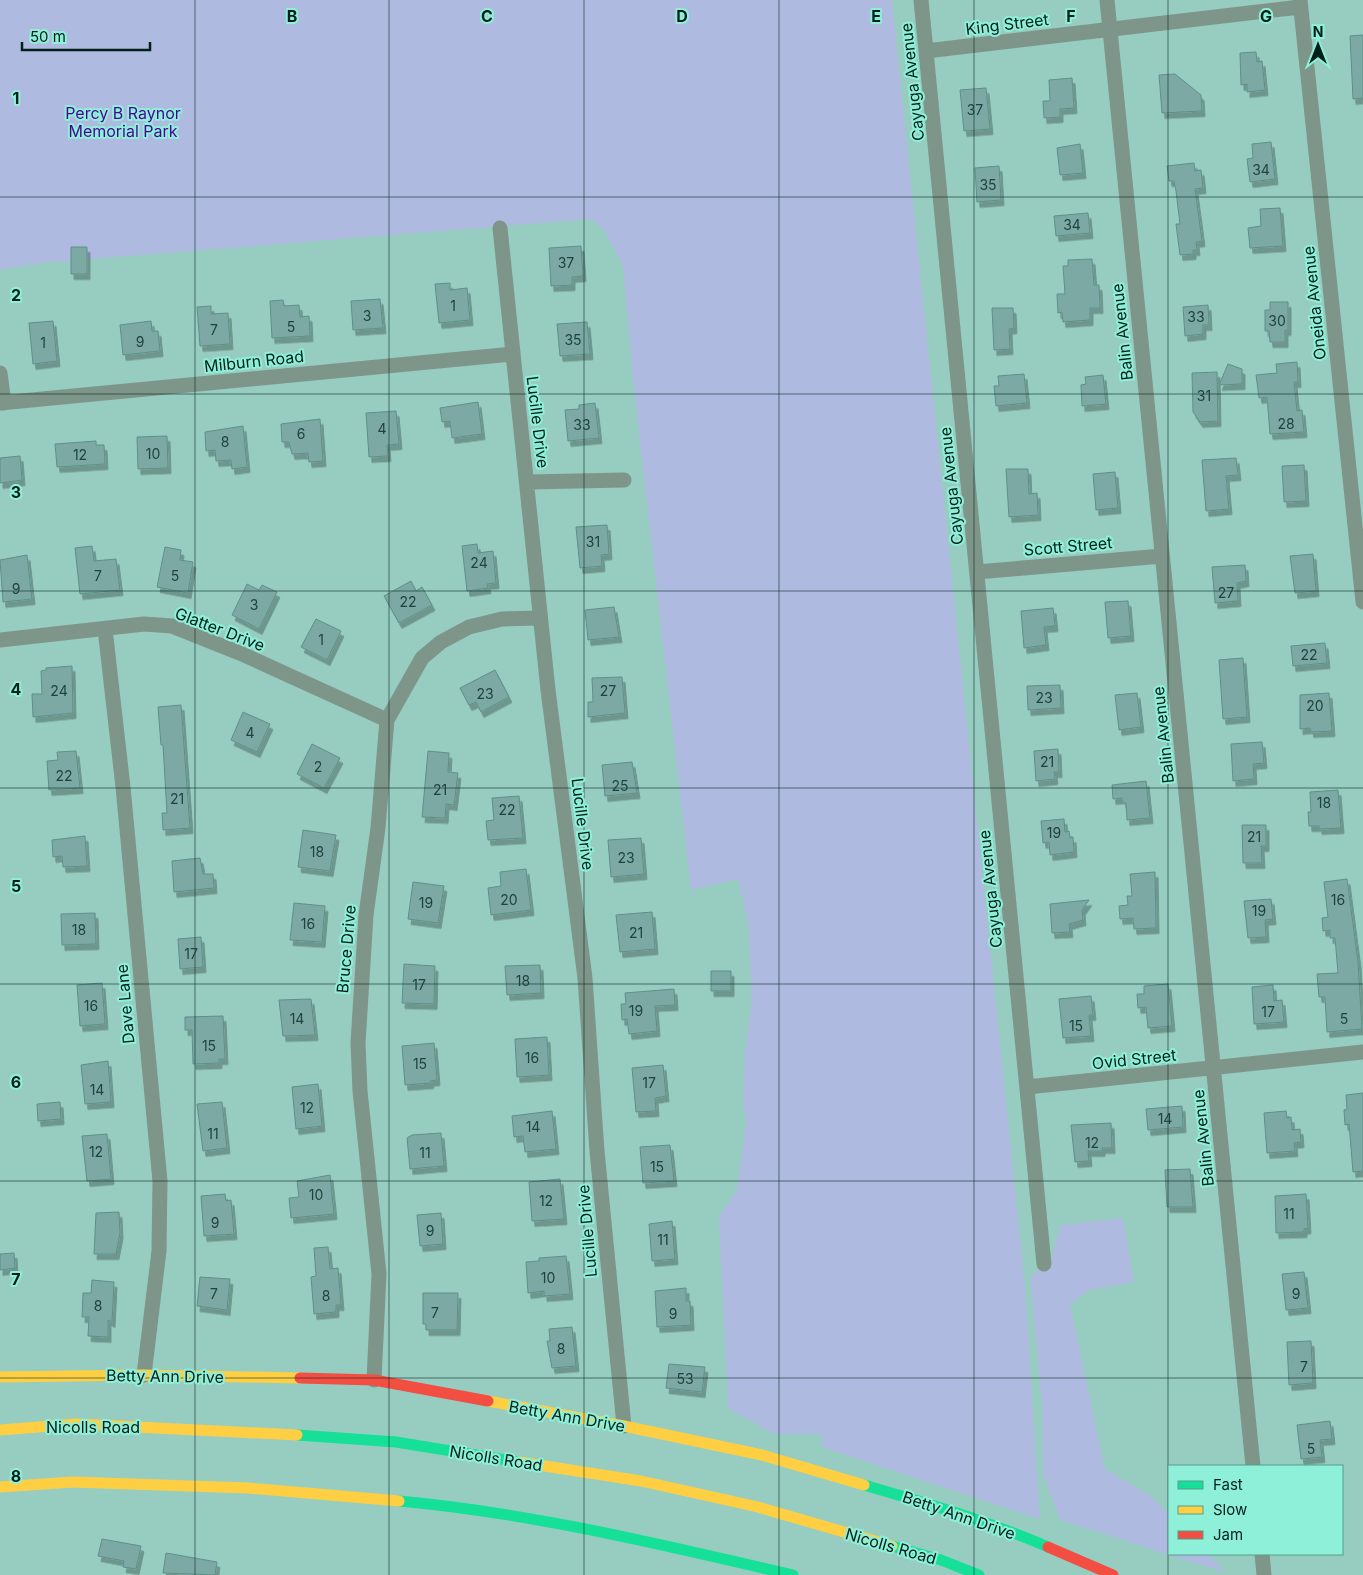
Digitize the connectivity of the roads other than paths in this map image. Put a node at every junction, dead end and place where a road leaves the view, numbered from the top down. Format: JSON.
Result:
{"nodes":[{"id":1,"x":921,"y":0,"type":"edge"},
{"id":2,"x":1107,"y":0,"type":"edge"},
{"id":3,"x":1300,"y":3,"type":"edge"},
{"id":4,"x":1110,"y":29,"type":"junction"},
{"id":5,"x":926,"y":51,"type":"junction"},
{"id":6,"x":500,"y":228,"type":"dead end"},
{"id":7,"x":512,"y":354,"type":"junction"},
{"id":8,"x":0,"y":373,"type":"edge"},
{"id":9,"x":2,"y":403,"type":"edge"},
{"id":10,"x":624,"y":480,"type":"dead end"},
{"id":11,"x":528,"y":482,"type":"junction"},
{"id":12,"x":1360,"y":536,"type":"edge"},
{"id":13,"x":1162,"y":556,"type":"junction"},
{"id":14,"x":977,"y":572,"type":"junction"},
{"id":15,"x":1363,"y":602,"type":"edge"},
{"id":16,"x":540,"y":618,"type":"junction"},
{"id":17,"x":105,"y":629,"type":"junction"},
{"id":18,"x":0,"y":640,"type":"edge"},
{"id":19,"x":388,"y":720,"type":"junction"},
{"id":20,"x":1363,"y":1052,"type":"edge"},
{"id":21,"x":1214,"y":1068,"type":"junction"},
{"id":22,"x":1027,"y":1087,"type":"junction"},
{"id":23,"x":1044,"y":1264,"type":"dead end"},
{"id":24,"x":144,"y":1375,"type":"junction"},
{"id":25,"x":0,"y":1377,"type":"edge"},
{"id":26,"x":374,"y":1380,"type":"junction"},
{"id":27,"x":624,"y":1426,"type":"junction"},
{"id":28,"x":0,"y":1430,"type":"edge"},
{"id":29,"x":1253,"y":1465,"type":"edge"},
{"id":30,"x":0,"y":1487,"type":"edge"},
{"id":31,"x":1262,"y":1555,"type":"edge"},
{"id":32,"x":793,"y":1575,"type":"edge"},
{"id":33,"x":979,"y":1575,"type":"edge"},
{"id":34,"x":1113,"y":1575,"type":"edge"},
{"id":35,"x":1264,"y":1575,"type":"edge"}],
"edges":[{"from":1,"to":5,"type":"street","name":"Cayuga Avenue"},
{"from":2,"to":4,"type":"street","name":"Balin Avenue"},
{"from":3,"to":4,"type":"street","name":"King Street"},
{"from":3,"to":12,"type":"street","name":"Oneida Avenue"},
{"from":4,"to":5,"type":"street","name":"King Street"},
{"from":4,"to":13,"type":"street","name":"Balin Avenue"},
{"from":5,"to":14,"type":"street","name":"Cayuga Avenue"},
{"from":6,"to":7,"type":"street","name":"Lucille Drive"},
{"from":7,"to":9,"type":"street","name":"Milburn Road"},
{"from":7,"to":11,"type":"street","name":"Lucille Drive"},
{"from":8,"to":9,"type":"street"},
{"from":10,"to":11,"type":"street"},
{"from":11,"to":16,"type":"street","name":"Lucille Drive"},
{"from":12,"to":15,"type":"street","name":"Oneida Avenue"},
{"from":13,"to":14,"type":"street","name":"Scott Street"},
{"from":13,"to":21,"type":"street","name":"Balin Avenue"},
{"from":14,"to":22,"type":"street","name":"Cayuga Avenue"},
{"from":16,"to":19,"type":"street","name":"Bruce Drive"},
{"from":16,"to":27,"type":"street","name":"Lucille Drive"},
{"from":17,"to":18,"type":"street","name":"Glatter Drive"},
{"from":17,"to":19,"type":"street","name":"Glatter Drive"},
{"from":17,"to":24,"type":"street","name":"Dave Lane"},
{"from":19,"to":26,"type":"street","name":"Bruce Drive"},
{"from":20,"to":21,"type":"street","name":"Ovid Street"},
{"from":21,"to":22,"type":"street","name":"Ovid Street"},
{"from":21,"to":29,"type":"street","name":"Balin Avenue"},
{"from":22,"to":23,"type":"street"},
{"from":24,"to":25,"type":"main road","name":"Betty Ann Drive"},
{"from":24,"to":26,"type":"main road","name":"Betty Ann Drive"},
{"from":26,"to":27,"type":"main road","name":"Betty Ann Drive"},
{"from":27,"to":34,"type":"main road","name":"Betty Ann Drive"},
{"from":28,"to":33,"type":"main road","name":"Nicolls Road"},
{"from":30,"to":32,"type":"main road"},
{"from":31,"to":35,"type":"street"}]}
